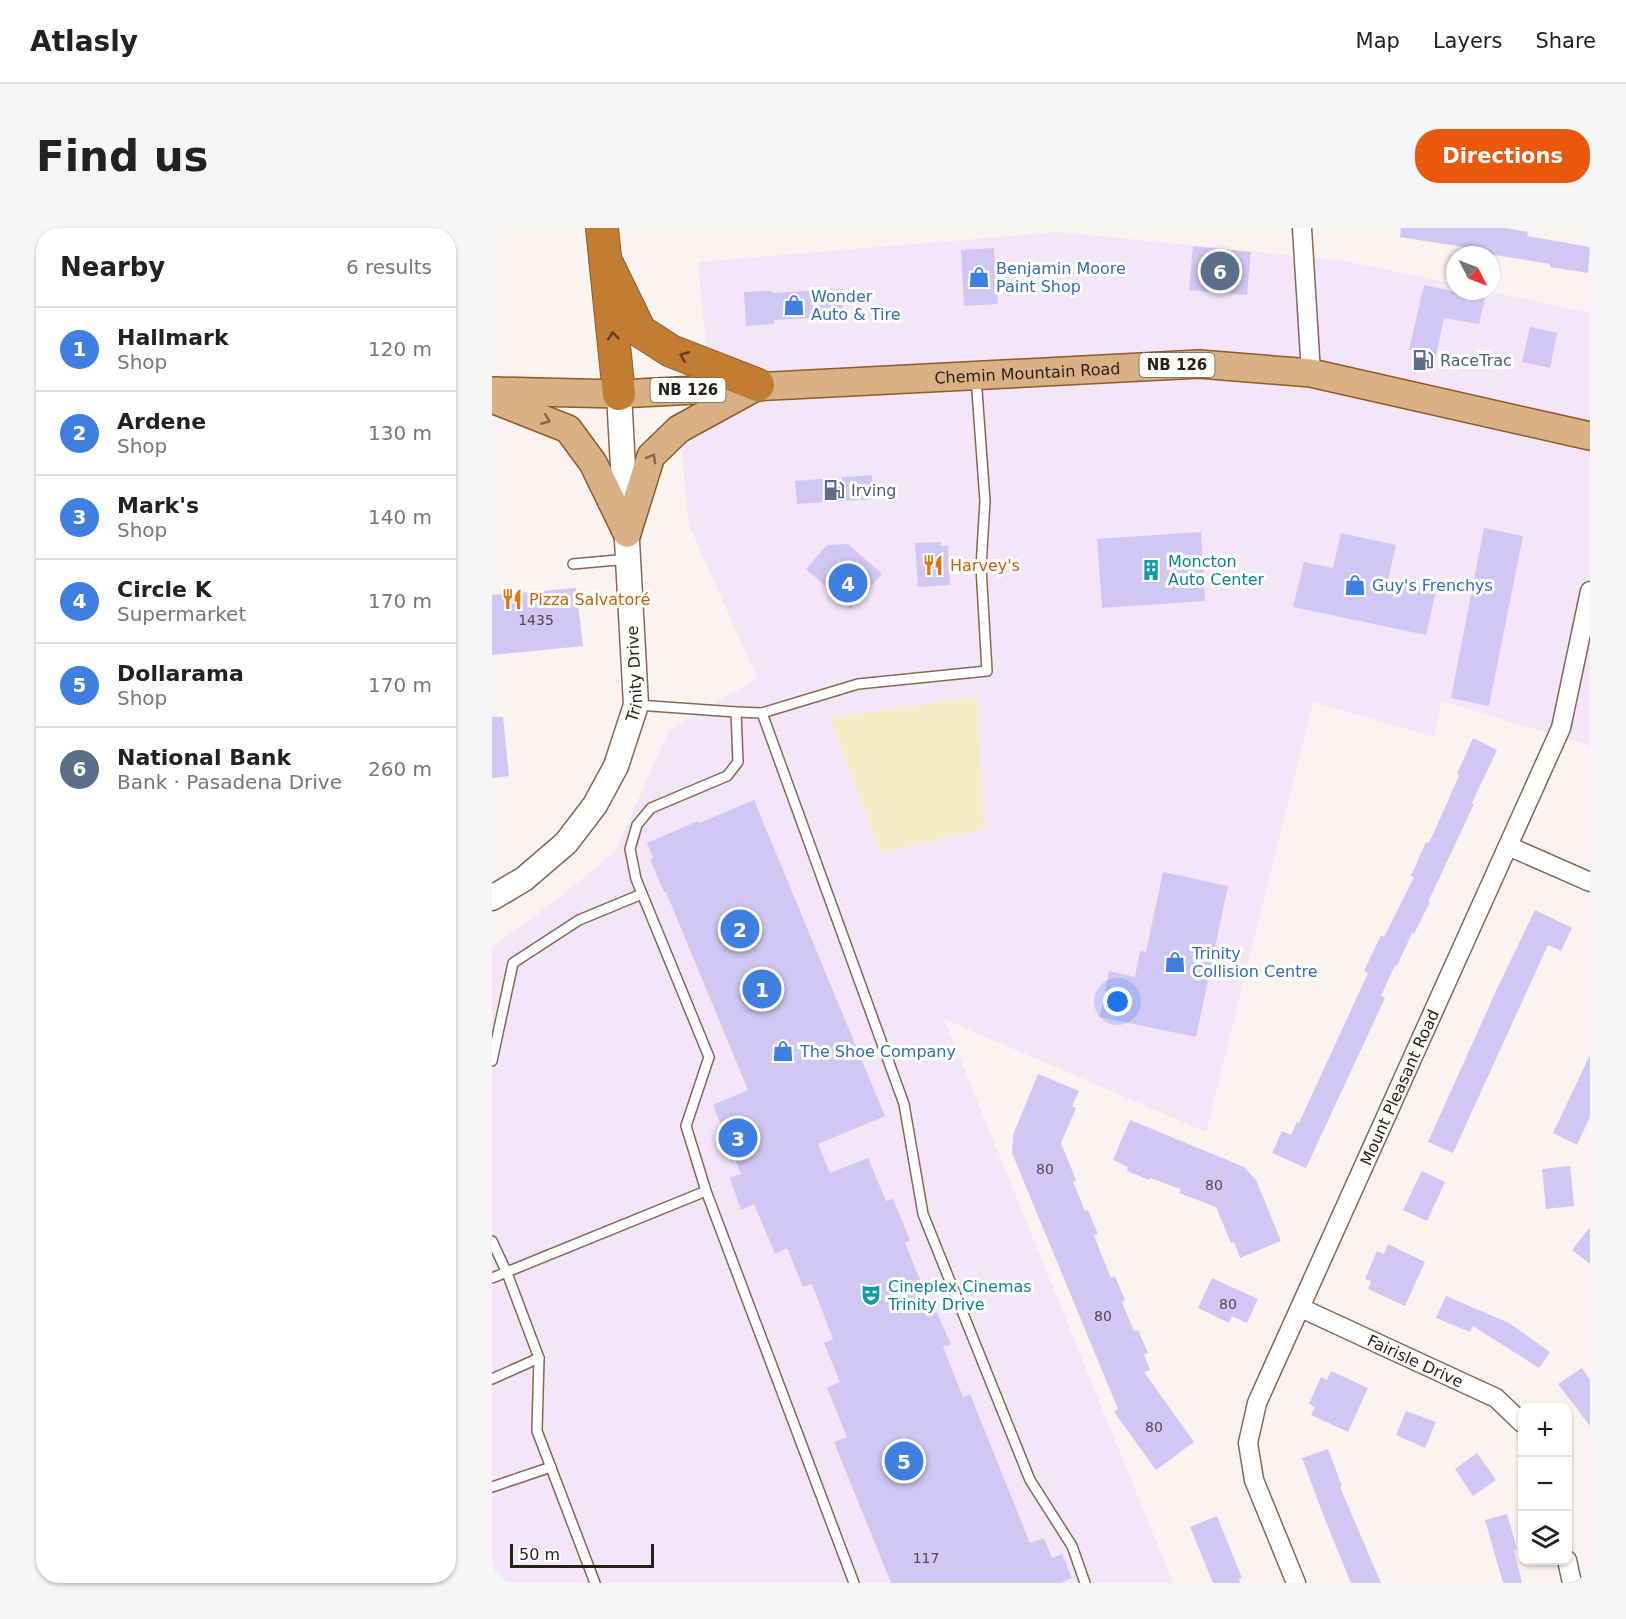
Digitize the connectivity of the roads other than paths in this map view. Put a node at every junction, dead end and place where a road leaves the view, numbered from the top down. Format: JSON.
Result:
{"nodes":[{"id":1,"x":602,"y":228,"type":"edge"},
{"id":2,"x":1302,"y":228,"type":"edge"},
{"id":3,"x":605,"y":259,"type":"junction"},
{"id":4,"x":1311,"y":373,"type":"junction"},
{"id":5,"x":976,"y":375,"type":"junction"},
{"id":6,"x":758,"y":386,"type":"junction"},
{"id":7,"x":492,"y":391,"type":"edge"},
{"id":8,"x":619,"y":394,"type":"junction"},
{"id":9,"x":492,"y":399,"type":"edge"},
{"id":10,"x":1590,"y":436,"type":"edge"},
{"id":11,"x":627,"y":546,"type":"junction"},
{"id":12,"x":573,"y":564,"type":"dead end"},
{"id":13,"x":1590,"y":591,"type":"edge"},
{"id":14,"x":636,"y":705,"type":"junction"},
{"id":15,"x":736,"y":712,"type":"junction"},
{"id":16,"x":762,"y":713,"type":"junction"},
{"id":17,"x":1508,"y":846,"type":"junction"},
{"id":18,"x":1590,"y":882,"type":"edge"},
{"id":19,"x":642,"y":894,"type":"junction"},
{"id":20,"x":492,"y":898,"type":"edge"},
{"id":21,"x":492,"y":1061,"type":"edge"},
{"id":22,"x":706,"y":1191,"type":"junction"},
{"id":23,"x":492,"y":1241,"type":"edge"},
{"id":24,"x":507,"y":1273,"type":"junction"},
{"id":25,"x":492,"y":1278,"type":"edge"},
{"id":26,"x":1301,"y":1308,"type":"junction"},
{"id":27,"x":539,"y":1358,"type":"junction"},
{"id":28,"x":492,"y":1379,"type":"edge"},
{"id":29,"x":1518,"y":1419,"type":"edge"},
{"id":30,"x":550,"y":1467,"type":"junction"},
{"id":31,"x":492,"y":1487,"type":"edge"},
{"id":32,"x":1568,"y":1565,"type":"edge"},
{"id":33,"x":595,"y":1583,"type":"edge"},
{"id":34,"x":854,"y":1583,"type":"edge"},
{"id":35,"x":1085,"y":1583,"type":"edge"},
{"id":36,"x":1296,"y":1583,"type":"edge"},
{"id":37,"x":1572,"y":1583,"type":"edge"}],
"edges":[{"from":1,"to":3,"type":"highway"},
{"from":2,"to":4,"type":"street"},
{"from":6,"to":3,"type":"highway","one_way":true},
{"from":8,"to":3,"type":"highway","one_way":true},
{"from":4,"to":5,"type":"main road","name":"Chemin Mountain Road","number":"NB 126"},
{"from":4,"to":10,"type":"main road","name":"Chemin Mountain Road","number":"NB 126"},
{"from":5,"to":6,"type":"main road","name":"Chemin Mountain Road","number":"NB 126"},
{"from":5,"to":16,"type":"lane"},
{"from":6,"to":8,"type":"main road","name":"Chemin Mountain Road","number":"NB 126"},
{"from":11,"to":6,"type":"main road","one_way":true},
{"from":7,"to":8,"type":"main road","name":"Chemin Mountain Road","number":"NB 126"},
{"from":8,"to":11,"type":"street","name":"Trinity Drive"},
{"from":9,"to":11,"type":"main road","one_way":true},
{"from":11,"to":12,"type":"lane"},
{"from":11,"to":14,"type":"street","name":"Trinity Drive"},
{"from":13,"to":17,"type":"street","name":"Mount Pleasant Road"},
{"from":14,"to":15,"type":"lane"},
{"from":14,"to":20,"type":"street","name":"Trinity Drive"},
{"from":15,"to":16,"type":"lane"},
{"from":15,"to":19,"type":"lane"},
{"from":16,"to":35,"type":"lane"},
{"from":17,"to":18,"type":"street"},
{"from":17,"to":26,"type":"street","name":"Mount Pleasant Road"},
{"from":19,"to":21,"type":"lane"},
{"from":19,"to":22,"type":"lane"},
{"from":22,"to":24,"type":"lane"},
{"from":22,"to":34,"type":"lane"},
{"from":23,"to":24,"type":"lane"},
{"from":24,"to":25,"type":"lane"},
{"from":24,"to":27,"type":"lane"},
{"from":26,"to":29,"type":"street","name":"Fairisle Drive"},
{"from":26,"to":36,"type":"street","name":"Mount Pleasant Road"},
{"from":27,"to":28,"type":"lane"},
{"from":27,"to":30,"type":"lane"},
{"from":30,"to":31,"type":"lane"},
{"from":30,"to":33,"type":"lane"},
{"from":32,"to":37,"type":"street"}]}
